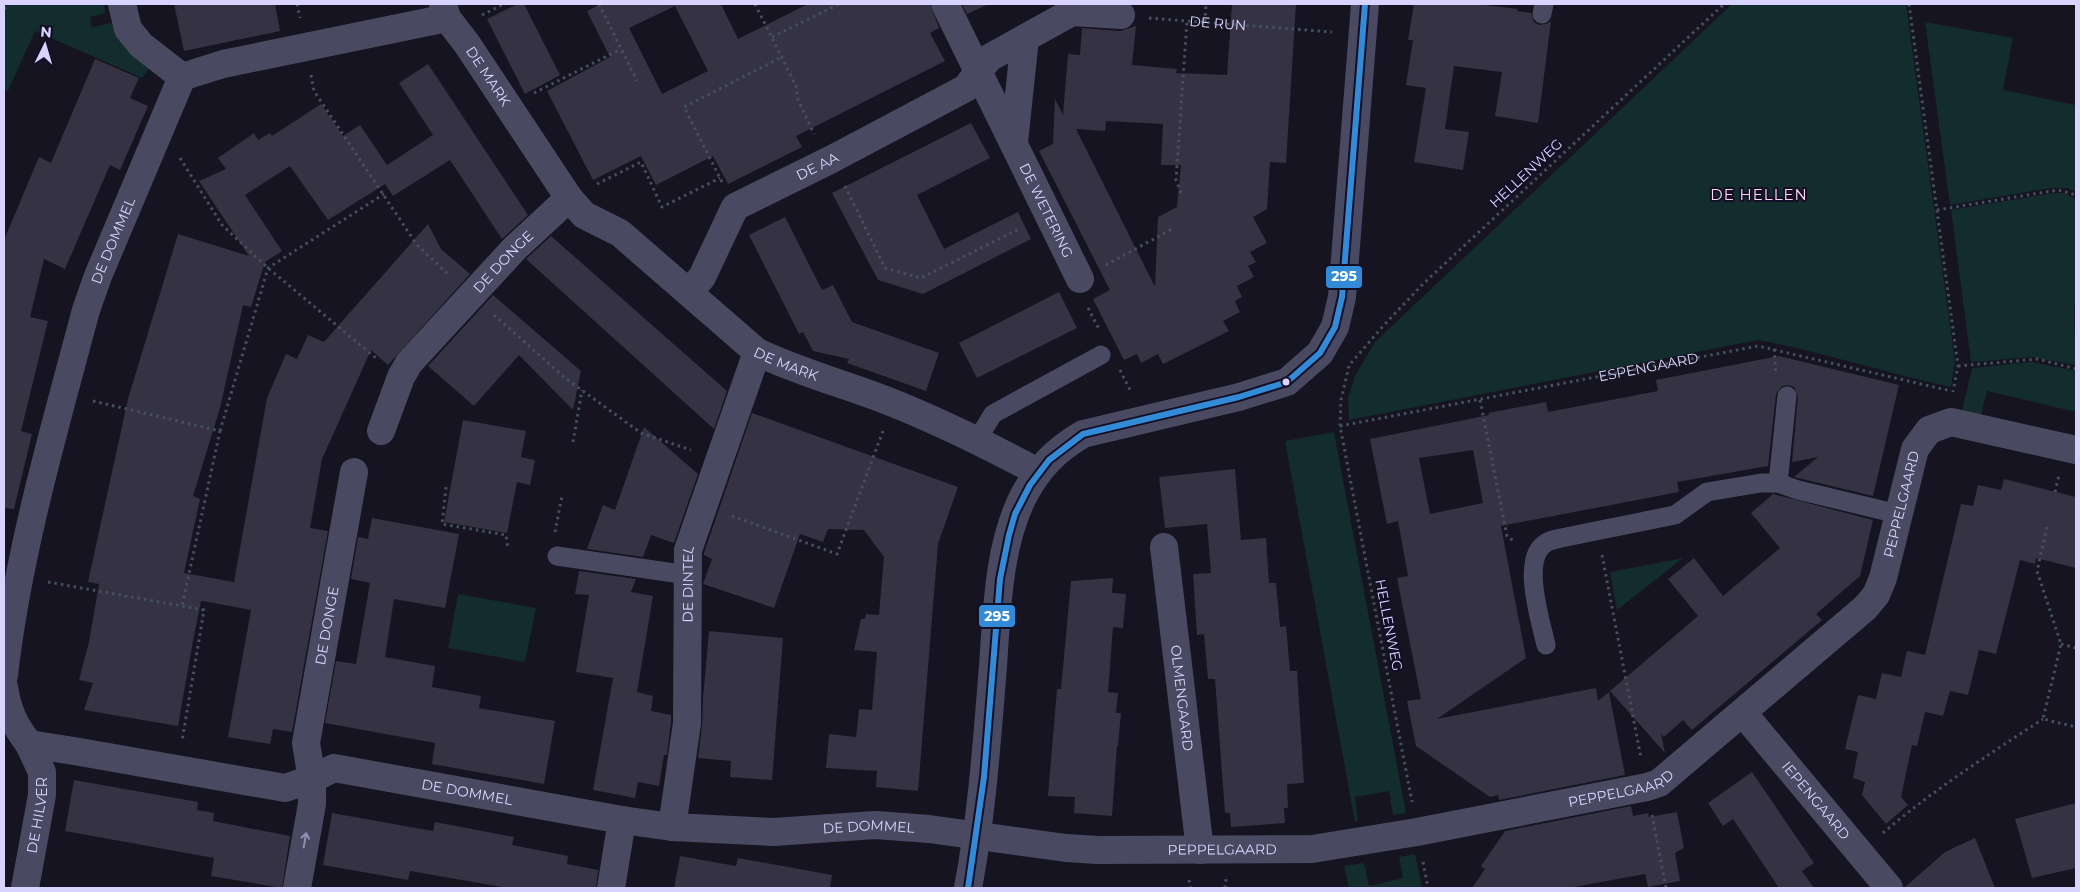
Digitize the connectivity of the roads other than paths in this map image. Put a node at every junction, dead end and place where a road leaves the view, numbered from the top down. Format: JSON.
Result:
{"nodes":[{"id":1,"x":122,"y":4,"type":"edge"},
{"id":2,"x":945,"y":4,"type":"edge"},
{"id":3,"x":1365,"y":4,"type":"edge"},
{"id":4,"x":445,"y":11,"type":"edge"},
{"id":5,"x":1121,"y":15,"type":"road end"},
{"id":6,"x":1025,"y":38,"type":"junction"},
{"id":7,"x":979,"y":70,"type":"junction"},
{"id":8,"x":182,"y":77,"type":"junction"},
{"id":9,"x":1014,"y":142,"type":"junction"},
{"id":10,"x":569,"y":198,"type":"junction"},
{"id":11,"x":1080,"y":279,"type":"road end"},
{"id":12,"x":688,"y":292,"type":"junction"},
{"id":13,"x":757,"y":352,"type":"junction"},
{"id":14,"x":1101,"y":355,"type":"dead end"},
{"id":15,"x":1788,"y":396,"type":"dead end"},
{"id":16,"x":381,"y":431,"type":"dead end"},
{"id":17,"x":977,"y":440,"type":"junction"},
{"id":18,"x":2076,"y":450,"type":"edge"},
{"id":19,"x":354,"y":472,"type":"dead end"},
{"id":20,"x":1038,"y":472,"type":"junction"},
{"id":21,"x":1778,"y":483,"type":"junction"},
{"id":22,"x":1898,"y":514,"type":"junction"},
{"id":23,"x":555,"y":547,"type":"road end"},
{"id":24,"x":1164,"y":547,"type":"dead end"},
{"id":25,"x":688,"y":575,"type":"junction"},
{"id":26,"x":1546,"y":645,"type":"dead end"},
{"id":27,"x":4,"y":675,"type":"edge"},
{"id":28,"x":4,"y":687,"type":"edge"},
{"id":29,"x":1743,"y":713,"type":"junction"},
{"id":30,"x":29,"y":744,"type":"junction"},
{"id":31,"x":312,"y":779,"type":"junction"},
{"id":32,"x":622,"y":820,"type":"junction"},
{"id":33,"x":672,"y":827,"type":"junction"},
{"id":34,"x":976,"y":835,"type":"junction"},
{"id":35,"x":1200,"y":850,"type":"junction"},
{"id":36,"x":25,"y":888,"type":"edge"},
{"id":37,"x":297,"y":888,"type":"edge"},
{"id":38,"x":611,"y":888,"type":"edge"},
{"id":39,"x":968,"y":888,"type":"edge"},
{"id":40,"x":1889,"y":888,"type":"edge"}],
"edges":[{"from":1,"to":8,"type":"street"},
{"from":2,"to":7,"type":"street","name":"DE WETERING"},
{"from":3,"to":20,"type":"street"},
{"from":4,"to":8,"type":"street"},
{"from":4,"to":10,"type":"street","name":"DE MARK"},
{"from":5,"to":6,"type":"street"},
{"from":6,"to":7,"type":"street"},
{"from":6,"to":9,"type":"street"},
{"from":7,"to":9,"type":"street","name":"DE WETERING"},
{"from":7,"to":12,"type":"street","name":"DE AA"},
{"from":8,"to":27,"type":"street","name":"DE DOMMEL"},
{"from":9,"to":11,"type":"street","name":"DE WETERING"},
{"from":10,"to":12,"type":"street","name":"DE MARK"},
{"from":10,"to":16,"type":"street","name":"DE DONGE"},
{"from":12,"to":13,"type":"street","name":"DE MARK"},
{"from":13,"to":17,"type":"street","name":"DE MARK"},
{"from":13,"to":25,"type":"street","name":"DE DINTEL"},
{"from":14,"to":17,"type":"lane"},
{"from":15,"to":21,"type":"lane"},
{"from":17,"to":20,"type":"street","name":"DE MARK"},
{"from":18,"to":22,"type":"street","name":"PEPPELGAARD"},
{"from":19,"to":31,"type":"street","name":"DE DONGE"},
{"from":20,"to":34,"type":"street"},
{"from":21,"to":22,"type":"lane"},
{"from":21,"to":26,"type":"lane"},
{"from":22,"to":29,"type":"street","name":"PEPPELGAARD"},
{"from":23,"to":25,"type":"lane"},
{"from":24,"to":35,"type":"street","name":"OLMENGAARD"},
{"from":25,"to":33,"type":"street","name":"DE DINTEL"},
{"from":28,"to":30,"type":"street"},
{"from":29,"to":35,"type":"street","name":"PEPPELGAARD"},
{"from":29,"to":40,"type":"street","name":"IEPENGAARD"},
{"from":30,"to":31,"type":"street","name":"DE DOMMEL"},
{"from":30,"to":36,"type":"street","name":"DE HILVER"},
{"from":31,"to":32,"type":"street","name":"DE DOMMEL"},
{"from":37,"to":31,"type":"street","name":"DE DONGE","one_way":true},
{"from":32,"to":33,"type":"street","name":"DE DOMMEL"},
{"from":32,"to":38,"type":"street"},
{"from":33,"to":34,"type":"street","name":"DE DOMMEL"},
{"from":34,"to":35,"type":"street","name":"PEPPELGAARD"},
{"from":34,"to":39,"type":"street"}]}
